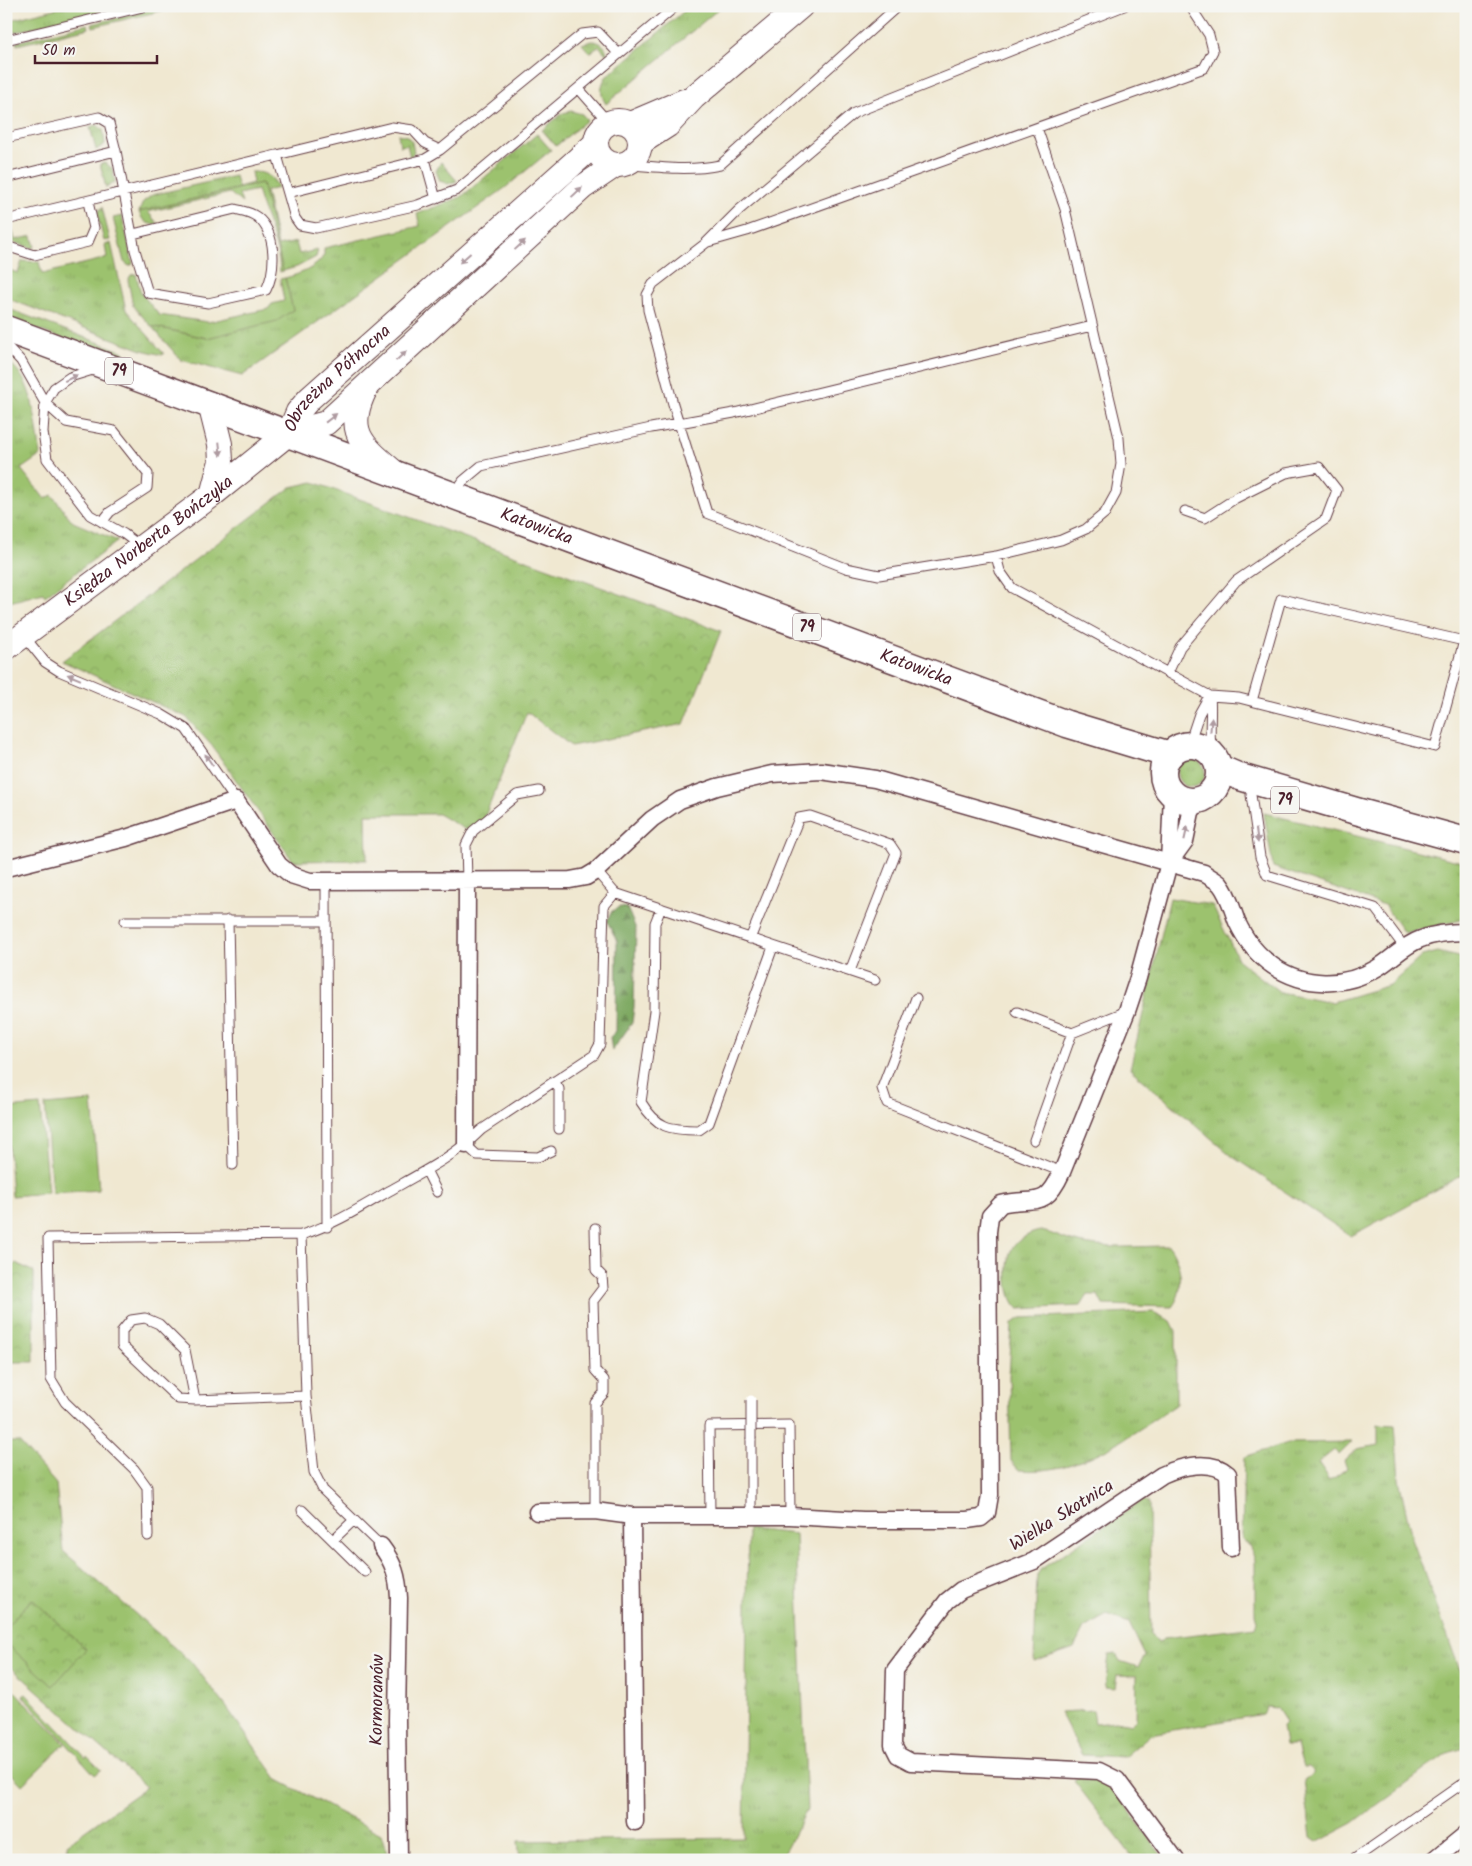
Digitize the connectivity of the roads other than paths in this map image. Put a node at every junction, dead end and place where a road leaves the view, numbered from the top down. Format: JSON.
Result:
{"nodes":[{"id":1,"x":147,"y":6,"type":"edge"},
{"id":2,"x":676,"y":6,"type":"edge"},
{"id":3,"x":801,"y":6,"type":"edge"},
{"id":4,"x":898,"y":6,"type":"edge"},
{"id":5,"x":1124,"y":6,"type":"edge"},
{"id":6,"x":1190,"y":6,"type":"edge"},
{"id":7,"x":6,"y":40,"type":"edge"},
{"id":8,"x":618,"y":53,"type":"junction"},
{"id":9,"x":579,"y":89,"type":"junction"},
{"id":10,"x":1037,"y":128,"type":"junction"},
{"id":11,"x":6,"y":138,"type":"edge"},
{"id":12,"x":625,"y":143,"type":"junction"},
{"id":13,"x":440,"y":150,"type":"junction"},
{"id":14,"x":116,"y":151,"type":"junction"},
{"id":15,"x":277,"y":155,"type":"junction"},
{"id":16,"x":425,"y":159,"type":"junction"},
{"id":17,"x":6,"y":178,"type":"edge"},
{"id":18,"x":126,"y":192,"type":"junction"},
{"id":19,"x":288,"y":192,"type":"junction"},
{"id":20,"x":436,"y":198,"type":"junction"},
{"id":21,"x":88,"y":202,"type":"junction"},
{"id":22,"x":6,"y":220,"type":"edge"},
{"id":23,"x":133,"y":234,"type":"junction"},
{"id":24,"x":706,"y":243,"type":"junction"},
{"id":25,"x":6,"y":246,"type":"edge"},
{"id":26,"x":1092,"y":326,"type":"junction"},
{"id":27,"x":6,"y":329,"type":"edge"},
{"id":28,"x":6,"y":345,"type":"edge"},
{"id":29,"x":106,"y":367,"type":"junction"},
{"id":30,"x":365,"y":388,"type":"junction"},
{"id":31,"x":45,"y":403,"type":"junction"},
{"id":32,"x":210,"y":404,"type":"junction"},
{"id":33,"x":680,"y":422,"type":"junction"},
{"id":34,"x":289,"y":433,"type":"junction"},
{"id":35,"x":398,"y":476,"type":"junction"},
{"id":36,"x":212,"y":495,"type":"junction"},
{"id":37,"x":454,"y":496,"type":"junction"},
{"id":38,"x":1185,"y":511,"type":"dead end"},
{"id":39,"x":102,"y":522,"type":"junction"},
{"id":40,"x":140,"y":546,"type":"junction"},
{"id":41,"x":996,"y":556,"type":"junction"},
{"id":42,"x":15,"y":641,"type":"edge"},
{"id":43,"x":1168,"y":673,"type":"junction"},
{"id":44,"x":1210,"y":696,"type":"junction"},
{"id":45,"x":1252,"y":701,"type":"junction"},
{"id":46,"x":1172,"y":768,"type":"junction"},
{"id":47,"x":1211,"y":779,"type":"junction"},
{"id":48,"x":539,"y":791,"type":"dead end"},
{"id":49,"x":1251,"y":795,"type":"junction"},
{"id":50,"x":236,"y":800,"type":"junction"},
{"id":51,"x":1356,"y":811,"type":"junction"},
{"id":52,"x":1466,"y":841,"type":"edge"},
{"id":53,"x":1169,"y":863,"type":"junction"},
{"id":54,"x":6,"y":868,"type":"edge"},
{"id":55,"x":596,"y":871,"type":"junction"},
{"id":56,"x":467,"y":880,"type":"junction"},
{"id":57,"x":326,"y":882,"type":"junction"},
{"id":58,"x":615,"y":894,"type":"junction"},
{"id":59,"x":661,"y":908,"type":"junction"},
{"id":60,"x":228,"y":920,"type":"junction"},
{"id":61,"x":125,"y":921,"type":"dead end"},
{"id":62,"x":326,"y":921,"type":"junction"},
{"id":63,"x":1466,"y":932,"type":"edge"},
{"id":64,"x":750,"y":939,"type":"junction"},
{"id":65,"x":773,"y":947,"type":"junction"},
{"id":66,"x":1405,"y":948,"type":"junction"},
{"id":67,"x":850,"y":971,"type":"junction"},
{"id":68,"x":875,"y":980,"type":"dead end"},
{"id":69,"x":916,"y":998,"type":"dead end"},
{"id":70,"x":1127,"y":1011,"type":"junction"},
{"id":71,"x":1018,"y":1012,"type":"dead end"},
{"id":72,"x":1072,"y":1033,"type":"junction"},
{"id":73,"x":554,"y":1081,"type":"junction"},
{"id":74,"x":559,"y":1129,"type":"dead end"},
{"id":75,"x":1034,"y":1140,"type":"dead end"},
{"id":76,"x":466,"y":1145,"type":"junction"},
{"id":77,"x":551,"y":1151,"type":"dead end"},
{"id":78,"x":233,"y":1164,"type":"dead end"},
{"id":79,"x":426,"y":1170,"type":"junction"},
{"id":80,"x":1062,"y":1172,"type":"junction"},
{"id":81,"x":438,"y":1192,"type":"dead end"},
{"id":82,"x":327,"y":1227,"type":"junction"},
{"id":83,"x":595,"y":1228,"type":"dead end"},
{"id":84,"x":300,"y":1235,"type":"junction"},
{"id":85,"x":306,"y":1396,"type":"junction"},
{"id":86,"x":195,"y":1400,"type":"junction"},
{"id":87,"x":750,"y":1400,"type":"dead end"},
{"id":88,"x":302,"y":1510,"type":"dead end"},
{"id":89,"x":594,"y":1511,"type":"junction"},
{"id":90,"x":537,"y":1512,"type":"dead end"},
{"id":91,"x":632,"y":1516,"type":"junction"},
{"id":92,"x":710,"y":1516,"type":"junction"},
{"id":93,"x":751,"y":1516,"type":"junction"},
{"id":94,"x":790,"y":1516,"type":"junction"},
{"id":95,"x":354,"y":1520,"type":"junction"},
{"id":96,"x":148,"y":1536,"type":"dead end"},
{"id":97,"x":333,"y":1540,"type":"junction"},
{"id":98,"x":381,"y":1546,"type":"joint"},
{"id":99,"x":1231,"y":1548,"type":"dead end"},
{"id":100,"x":365,"y":1572,"type":"dead end"},
{"id":101,"x":1466,"y":1781,"type":"edge"},
{"id":102,"x":634,"y":1822,"type":"dead end"},
{"id":103,"x":1466,"y":1834,"type":"edge"},
{"id":104,"x":399,"y":1858,"type":"dead end"},
{"id":105,"x":1176,"y":1860,"type":"edge"},
{"id":106,"x":1353,"y":1860,"type":"edge"},
{"id":107,"x":1434,"y":1860,"type":"edge"}],
"edges":[{"from":1,"to":7,"type":"lane"},
{"from":2,"to":8,"type":"lane"},
{"from":3,"to":12,"type":"street","name":"Obrzeżna Północna"},
{"from":4,"to":12,"type":"lane"},
{"from":5,"to":24,"type":"lane"},
{"from":6,"to":10,"type":"lane"},
{"from":8,"to":9,"type":"lane"},
{"from":8,"to":13,"type":"lane"},
{"from":9,"to":12,"type":"lane"},
{"from":9,"to":20,"type":"lane"},
{"from":10,"to":24,"type":"lane"},
{"from":10,"to":26,"type":"lane"},
{"from":11,"to":14,"type":"lane"},
{"from":30,"to":12,"type":"street","name":"Obrzeżna Północna","one_way":true},
{"from":12,"to":34,"type":"street","name":"Obrzeżna Północna","one_way":true},
{"from":13,"to":15,"type":"lane"},
{"from":13,"to":16,"type":"lane"},
{"from":14,"to":17,"type":"lane"},
{"from":14,"to":18,"type":"lane"},
{"from":15,"to":18,"type":"lane"},
{"from":15,"to":19,"type":"lane"},
{"from":16,"to":19,"type":"lane"},
{"from":16,"to":20,"type":"lane"},
{"from":18,"to":21,"type":"lane"},
{"from":18,"to":23,"type":"lane"},
{"from":19,"to":20,"type":"lane"},
{"from":21,"to":22,"type":"lane"},
{"from":21,"to":25,"type":"lane"},
{"from":23,"to":23,"type":"lane"},
{"from":24,"to":33,"type":"lane"},
{"from":26,"to":33,"type":"lane"},
{"from":26,"to":41,"type":"lane"},
{"from":27,"to":29,"type":"main road","name":"Katowicka","number":"79"},
{"from":28,"to":31,"type":"lane"},
{"from":31,"to":29,"type":"lane","one_way":true},
{"from":29,"to":32,"type":"main road","name":"Katowicka","number":"79"},
{"from":34,"to":30,"type":"street","name":"Obrzeżna Północna","one_way":true},
{"from":30,"to":35,"type":"street"},
{"from":31,"to":39,"type":"lane"},
{"from":31,"to":39,"type":"lane"},
{"from":32,"to":34,"type":"main road","name":"Katowicka","number":"79"},
{"from":32,"to":36,"type":"street","one_way":true},
{"from":33,"to":37,"type":"lane"},
{"from":33,"to":41,"type":"lane"},
{"from":34,"to":35,"type":"main road","name":"Katowicka","number":"79"},
{"from":34,"to":36,"type":"street","name":"Księdza Norberta Bończyka"},
{"from":35,"to":37,"type":"main road","name":"Katowicka","number":"79"},
{"from":36,"to":40,"type":"street","name":"Księdza Norberta Bończyka"},
{"from":37,"to":46,"type":"main road","name":"Katowicka","number":"79"},
{"from":38,"to":43,"type":"lane"},
{"from":39,"to":40,"type":"lane"},
{"from":40,"to":42,"type":"street","name":"Księdza Norberta Bończyka"},
{"from":41,"to":43,"type":"lane"},
{"from":50,"to":42,"type":"lane","one_way":true},
{"from":43,"to":44,"type":"lane"},
{"from":44,"to":45,"type":"lane"},
{"from":44,"to":46,"type":"lane"},
{"from":47,"to":44,"type":"lane","one_way":true},
{"from":45,"to":45,"type":"lane"},
{"from":46,"to":47,"type":"main road","number":"79"},
{"from":46,"to":47,"type":"main road","number":"79"},
{"from":46,"to":53,"type":"street"},
{"from":47,"to":49,"type":"main road","number":"79"},
{"from":47,"to":51,"type":"main road","number":"79"},
{"from":53,"to":47,"type":"street","one_way":true},
{"from":48,"to":56,"type":"lane"},
{"from":49,"to":51,"type":"main road","number":"79"},
{"from":49,"to":66,"type":"lane","one_way":true},
{"from":50,"to":54,"type":"street"},
{"from":50,"to":57,"type":"street"},
{"from":51,"to":52,"type":"main road","number":"79"},
{"from":53,"to":55,"type":"street"},
{"from":53,"to":66,"type":"street"},
{"from":53,"to":70,"type":"street"},
{"from":55,"to":56,"type":"street"},
{"from":55,"to":58,"type":"lane"},
{"from":56,"to":57,"type":"street"},
{"from":56,"to":76,"type":"street"},
{"from":57,"to":62,"type":"lane"},
{"from":58,"to":59,"type":"lane"},
{"from":58,"to":73,"type":"lane"},
{"from":59,"to":64,"type":"lane"},
{"from":59,"to":65,"type":"lane"},
{"from":60,"to":61,"type":"lane"},
{"from":60,"to":62,"type":"lane"},
{"from":60,"to":78,"type":"lane"},
{"from":62,"to":82,"type":"lane"},
{"from":63,"to":66,"type":"street"},
{"from":64,"to":65,"type":"lane"},
{"from":64,"to":67,"type":"lane"},
{"from":65,"to":67,"type":"lane"},
{"from":67,"to":68,"type":"lane"},
{"from":69,"to":80,"type":"lane"},
{"from":70,"to":72,"type":"lane"},
{"from":70,"to":80,"type":"street"},
{"from":71,"to":72,"type":"lane"},
{"from":72,"to":75,"type":"lane"},
{"from":73,"to":74,"type":"lane"},
{"from":73,"to":76,"type":"lane"},
{"from":76,"to":77,"type":"lane"},
{"from":76,"to":79,"type":"lane"},
{"from":79,"to":81,"type":"lane"},
{"from":79,"to":82,"type":"lane"},
{"from":80,"to":94,"type":"street"},
{"from":82,"to":84,"type":"lane"},
{"from":83,"to":89,"type":"lane"},
{"from":84,"to":85,"type":"lane"},
{"from":84,"to":96,"type":"lane"},
{"from":85,"to":86,"type":"lane"},
{"from":85,"to":95,"type":"lane"},
{"from":86,"to":86,"type":"lane"},
{"from":87,"to":93,"type":"lane","bridge":true},
{"from":88,"to":97,"type":"lane"},
{"from":89,"to":90,"type":"street"},
{"from":89,"to":91,"type":"street"},
{"from":91,"to":92,"type":"street"},
{"from":91,"to":102,"type":"street"},
{"from":92,"to":93,"type":"street"},
{"from":92,"to":94,"type":"lane"},
{"from":93,"to":94,"type":"street"},
{"from":95,"to":97,"type":"lane"},
{"from":95,"to":98,"type":"lane"},
{"from":97,"to":100,"type":"lane"},
{"from":98,"to":104,"type":"street","name":"Kormoranów"},
{"from":99,"to":105,"type":"street","name":"Wielka Skotnica"},
{"from":101,"to":106,"type":"lane"},
{"from":103,"to":107,"type":"street"}]}
